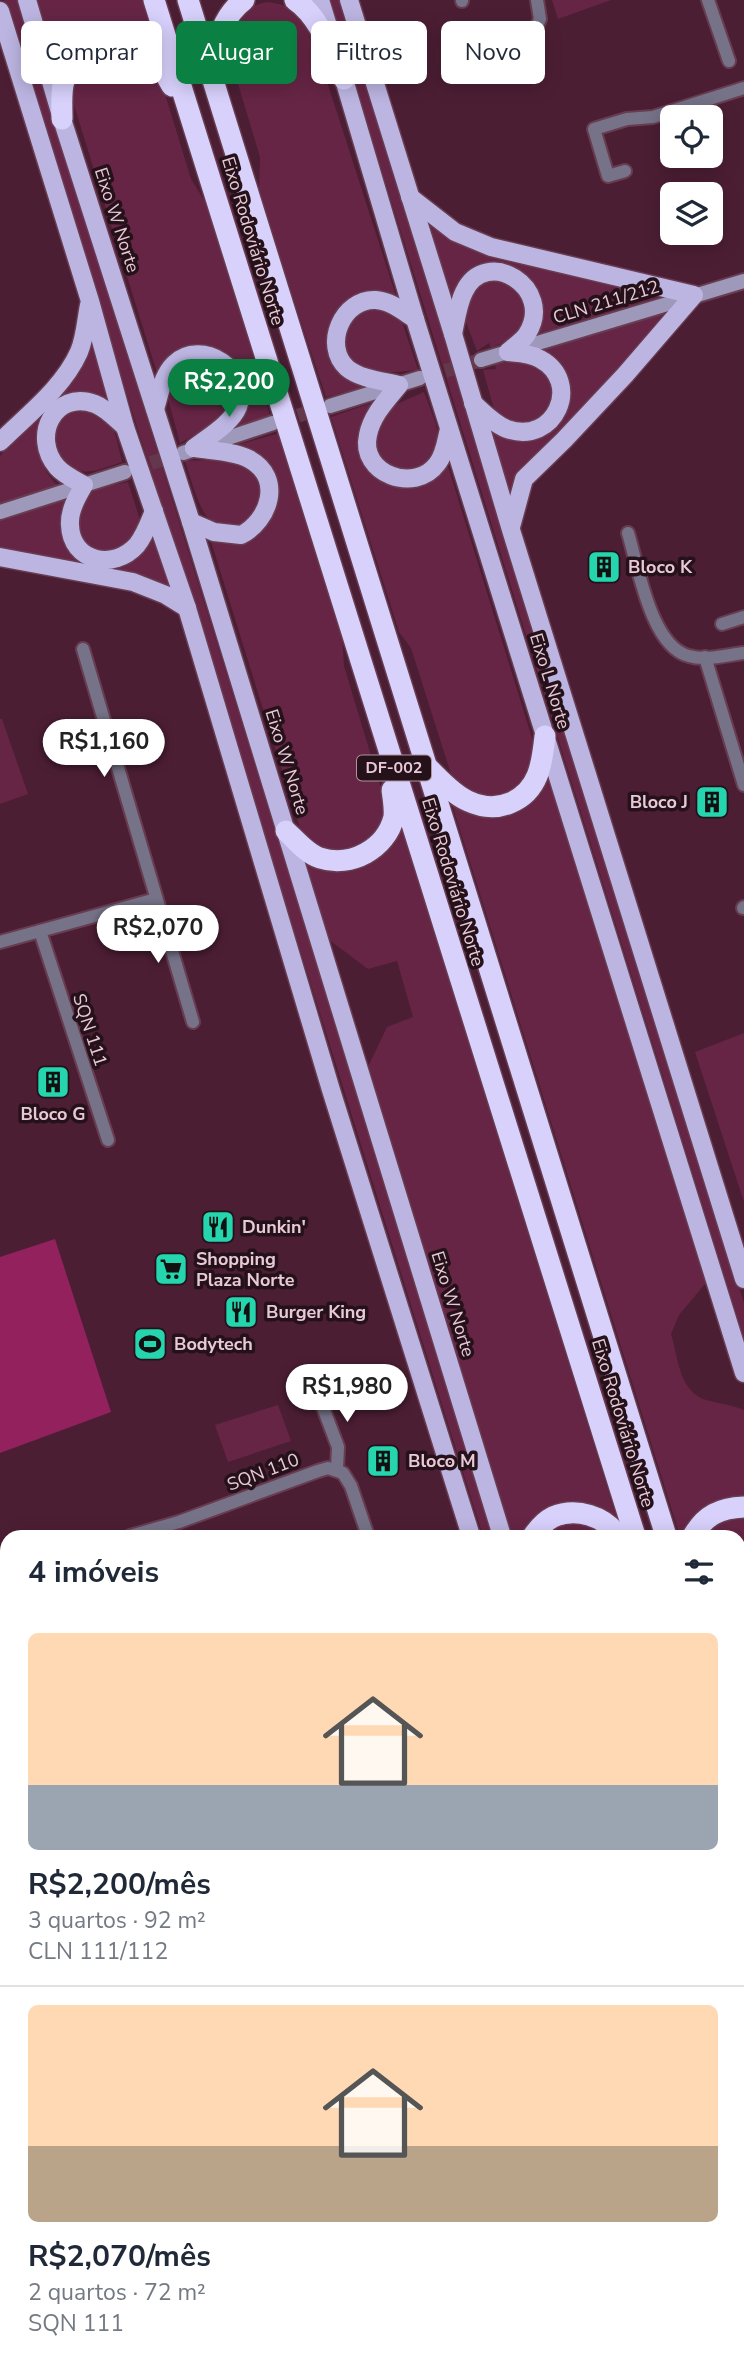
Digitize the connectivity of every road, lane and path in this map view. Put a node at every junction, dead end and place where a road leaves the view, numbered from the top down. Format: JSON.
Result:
{"nodes":[{"id":1,"x":27,"y":0,"type":"edge"},
{"id":2,"x":154,"y":0,"type":"edge"},
{"id":3,"x":188,"y":0,"type":"edge"},
{"id":4,"x":244,"y":0,"type":"edge"},
{"id":5,"x":295,"y":0,"type":"edge"},
{"id":6,"x":320,"y":0,"type":"edge"},
{"id":7,"x":349,"y":0,"type":"edge"},
{"id":8,"x":537,"y":0,"type":"edge"},
{"id":9,"x":708,"y":0,"type":"edge"},
{"id":10,"x":0,"y":11,"type":"edge"},
{"id":11,"x":195,"y":21,"type":"edge"},
{"id":12,"x":226,"y":21,"type":"edge"},
{"id":13,"x":315,"y":21,"type":"edge"},
{"id":14,"x":326,"y":21,"type":"edge"},
{"id":15,"x":539,"y":21,"type":"edge"},
{"id":16,"x":729,"y":61,"type":"dead end"},
{"id":17,"x":214,"y":84,"type":"edge"},
{"id":18,"x":345,"y":84,"type":"edge"},
{"id":19,"x":744,"y":88,"type":"edge"},
{"id":20,"x":62,"y":119,"type":"junction"},
{"id":21,"x":193,"y":125,"type":"junction"},
{"id":22,"x":625,"y":171,"type":"dead end"},
{"id":23,"x":410,"y":197,"type":"junction"},
{"id":24,"x":744,"y":281,"type":"edge"},
{"id":25,"x":694,"y":295,"type":"junction"},
{"id":26,"x":90,"y":301,"type":"junction"},
{"id":27,"x":415,"y":319,"type":"junction"},
{"id":28,"x":453,"y":334,"type":"junction"},
{"id":29,"x":508,"y":352,"type":"junction"},
{"id":30,"x":481,"y":360,"type":"tunnel mouth"},
{"id":31,"x":420,"y":379,"type":"tunnel mouth"},
{"id":32,"x":399,"y":385,"type":"junction"},
{"id":33,"x":473,"y":403,"type":"junction"},
{"id":34,"x":330,"y":406,"type":"tunnel mouth"},
{"id":35,"x":155,"y":410,"type":"junction"},
{"id":36,"x":273,"y":423,"type":"tunnel mouth"},
{"id":37,"x":125,"y":426,"type":"junction"},
{"id":38,"x":449,"y":428,"type":"junction"},
{"id":39,"x":0,"y":442,"type":"edge"},
{"id":40,"x":189,"y":450,"type":"junction"},
{"id":41,"x":125,"y":472,"type":"tunnel mouth"},
{"id":42,"x":84,"y":485,"type":"junction"},
{"id":43,"x":154,"y":511,"type":"junction"},
{"id":44,"x":0,"y":512,"type":"edge"},
{"id":45,"x":191,"y":522,"type":"junction"},
{"id":46,"x":511,"y":530,"type":"junction"},
{"id":47,"x":628,"y":533,"type":"dead end"},
{"id":48,"x":0,"y":557,"type":"edge"},
{"id":49,"x":187,"y":608,"type":"junction"},
{"id":50,"x":744,"y":617,"type":"edge"},
{"id":51,"x":722,"y":624,"type":"dead end"},
{"id":52,"x":83,"y":649,"type":"dead end"},
{"id":53,"x":744,"y":653,"type":"edge"},
{"id":54,"x":705,"y":657,"type":"junction"},
{"id":55,"x":376,"y":712,"type":"junction"},
{"id":56,"x":545,"y":736,"type":"junction"},
{"id":57,"x":426,"y":766,"type":"junction"},
{"id":58,"x":744,"y":785,"type":"edge"},
{"id":59,"x":286,"y":831,"type":"junction"},
{"id":60,"x":156,"y":898,"type":"junction"},
{"id":61,"x":40,"y":931,"type":"junction"},
{"id":62,"x":0,"y":942,"type":"edge"},
{"id":63,"x":193,"y":1021,"type":"dead end"},
{"id":64,"x":108,"y":1140,"type":"dead end"},
{"id":65,"x":744,"y":1279,"type":"edge"},
{"id":66,"x":744,"y":1373,"type":"edge"},
{"id":67,"x":313,"y":1381,"type":"dead end"},
{"id":68,"x":337,"y":1469,"type":"junction"},
{"id":69,"x":744,"y":1507,"type":"edge"},
{"id":70,"x":179,"y":1522,"type":"junction"},
{"id":71,"x":151,"y":1530,"type":"edge"},
{"id":72,"x":182,"y":1530,"type":"edge"},
{"id":73,"x":366,"y":1530,"type":"edge"},
{"id":74,"x":469,"y":1530,"type":"edge"},
{"id":75,"x":500,"y":1530,"type":"edge"},
{"id":76,"x":538,"y":1530,"type":"edge"},
{"id":77,"x":613,"y":1530,"type":"edge"},
{"id":78,"x":633,"y":1530,"type":"edge"},
{"id":79,"x":664,"y":1530,"type":"edge"},
{"id":80,"x":697,"y":1530,"type":"edge"}],
"edges":[{"from":1,"to":20,"type":"main road","name":"Eixo W Norte"},
{"from":2,"to":21,"type":"highway","name":"Eixo Rodoviário Norte","number":"DF-002"},
{"from":3,"to":11,"type":"highway","name":"Eixo Rodoviário Norte","number":"DF-002"},
{"from":4,"to":12,"type":"highway"},
{"from":5,"to":13,"type":"highway"},
{"from":6,"to":14,"type":"main road","name":"Eixo L Norte"},
{"from":7,"to":23,"type":"main road","name":"Eixo L Norte"},
{"from":8,"to":15,"type":"street"},
{"from":9,"to":16,"type":"street"},
{"from":10,"to":26,"type":"main road"},
{"from":17,"to":57,"type":"highway","name":"Eixo Rodoviário Norte","number":"DF-002"},
{"from":18,"to":27,"type":"main road","name":"Eixo L Norte"},
{"from":19,"to":22,"type":"street"},
{"from":20,"to":21,"type":"highway"},
{"from":20,"to":35,"type":"main road","name":"Eixo W Norte"},
{"from":21,"to":55,"type":"highway","name":"Eixo Rodoviário Norte","number":"DF-002"},
{"from":23,"to":25,"type":"main road"},
{"from":23,"to":28,"type":"main road","name":"Eixo L Norte"},
{"from":24,"to":25,"type":"street","name":"CLN 211/212"},
{"from":25,"to":29,"type":"street","name":"CLN 211/212"},
{"from":25,"to":46,"type":"main road"},
{"from":26,"to":37,"type":"main road"},
{"from":26,"to":39,"type":"main road"},
{"from":27,"to":32,"type":"main road"},
{"from":27,"to":38,"type":"main road","name":"Eixo L Norte"},
{"from":28,"to":29,"type":"main road"},
{"from":28,"to":33,"type":"main road","name":"Eixo L Norte"},
{"from":29,"to":30,"type":"street","name":"CLN 211/212"},
{"from":29,"to":33,"type":"main road"},
{"from":31,"to":32,"type":"street"},
{"from":32,"to":34,"type":"street"},
{"from":32,"to":38,"type":"main road"},
{"from":33,"to":46,"type":"main road","name":"Eixo L Norte"},
{"from":35,"to":40,"type":"main road"},
{"from":35,"to":45,"type":"main road","name":"Eixo W Norte"},
{"from":36,"to":40,"type":"street"},
{"from":37,"to":42,"type":"main road"},
{"from":37,"to":43,"type":"main road"},
{"from":38,"to":56,"type":"main road","name":"Eixo L Norte"},
{"from":40,"to":45,"type":"main road"},
{"from":41,"to":42,"type":"street"},
{"from":42,"to":43,"type":"main road"},
{"from":42,"to":44,"type":"street"},
{"from":43,"to":49,"type":"main road"},
{"from":45,"to":59,"type":"main road","name":"Eixo W Norte"},
{"from":46,"to":65,"type":"main road","name":"Eixo L Norte"},
{"from":47,"to":54,"type":"street"},
{"from":48,"to":49,"type":"main road"},
{"from":49,"to":74,"type":"main road"},
{"from":50,"to":51,"type":"street"},
{"from":52,"to":60,"type":"street"},
{"from":53,"to":54,"type":"street"},
{"from":54,"to":58,"type":"street"},
{"from":55,"to":59,"type":"highway"},
{"from":55,"to":78,"type":"highway","name":"Eixo Rodoviário Norte","number":"DF-002"},
{"from":56,"to":57,"type":"highway"},
{"from":56,"to":66,"type":"main road","name":"Eixo L Norte"},
{"from":57,"to":79,"type":"highway","name":"Eixo Rodoviário Norte","number":"DF-002"},
{"from":59,"to":75,"type":"main road","name":"Eixo W Norte"},
{"from":60,"to":61,"type":"street"},
{"from":60,"to":63,"type":"street"},
{"from":61,"to":62,"type":"street"},
{"from":61,"to":64,"type":"street","name":"SQN 111"},
{"from":67,"to":68,"type":"street"},
{"from":68,"to":70,"type":"street","name":"SQN 110"},
{"from":68,"to":73,"type":"street"},
{"from":69,"to":80,"type":"highway"},
{"from":70,"to":71,"type":"street","name":"SQN 110"},
{"from":70,"to":72,"type":"street"},
{"from":76,"to":77,"type":"highway"}]}
